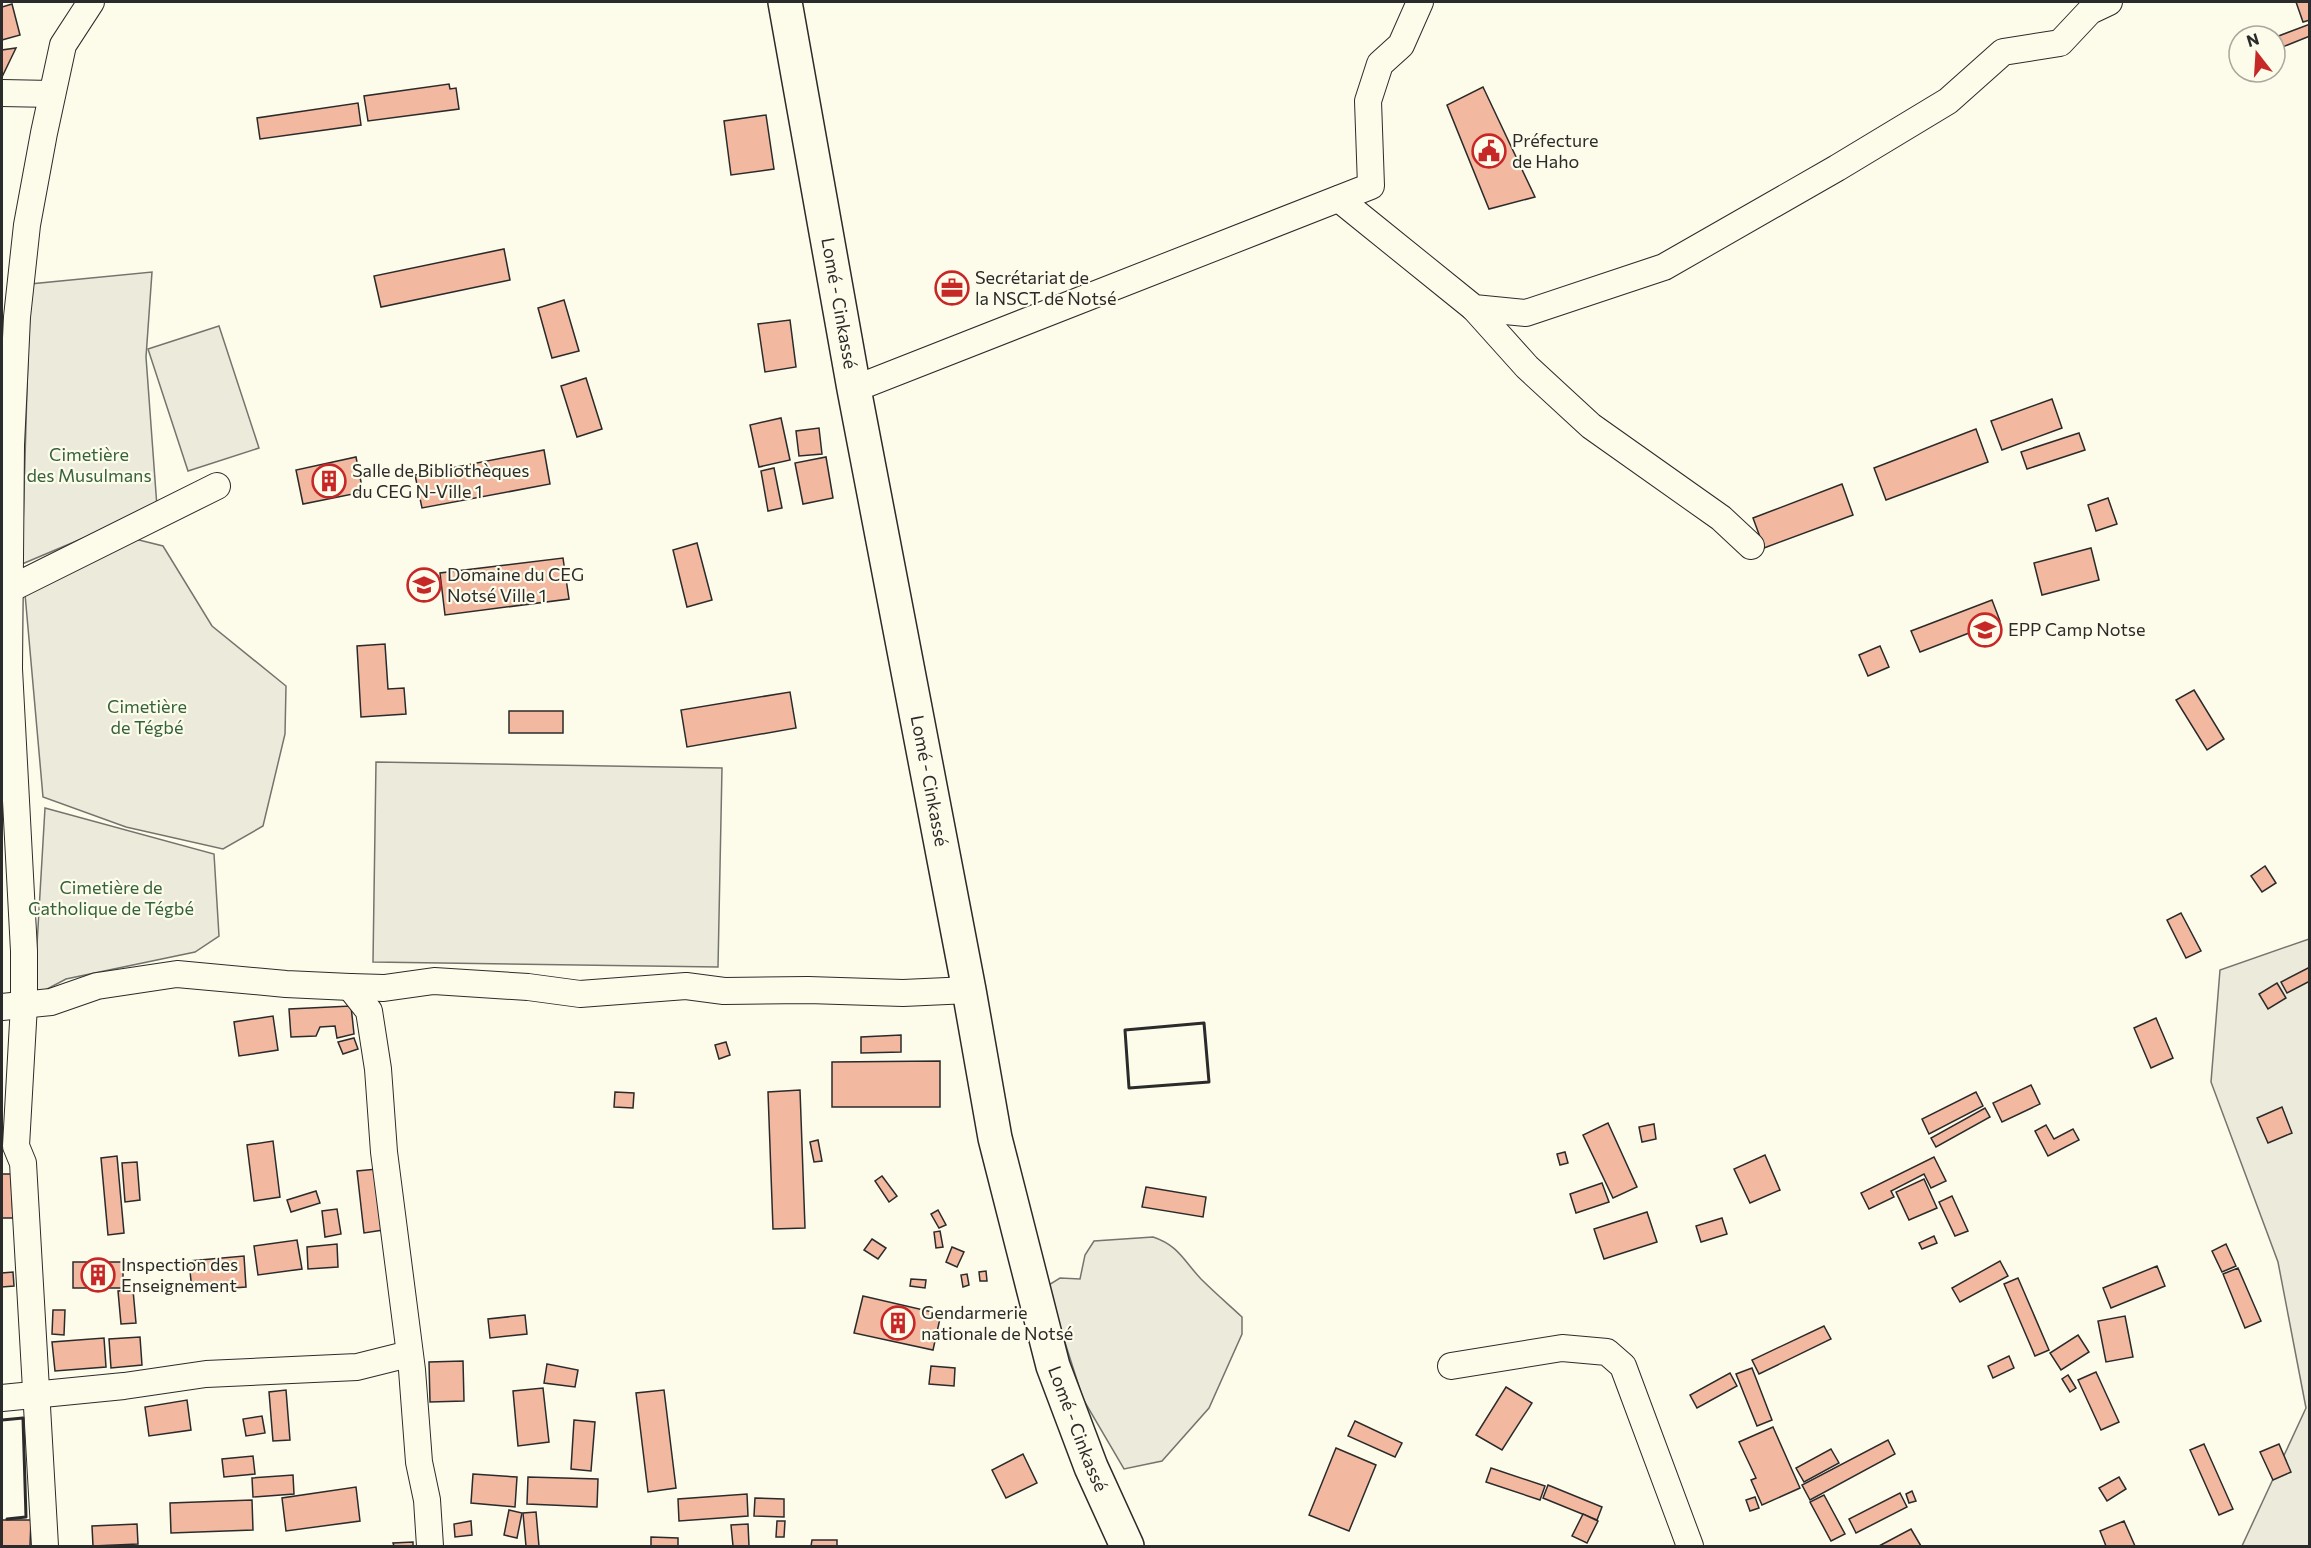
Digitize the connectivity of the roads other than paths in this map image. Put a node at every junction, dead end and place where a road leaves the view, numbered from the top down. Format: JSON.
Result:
{"nodes":[{"id":1,"x":78,"y":2,"type":"edge"},
{"id":2,"x":91,"y":2,"type":"edge"},
{"id":3,"x":784,"y":2,"type":"edge"},
{"id":4,"x":1420,"y":2,"type":"edge"},
{"id":5,"x":2109,"y":2,"type":"edge"},
{"id":6,"x":63,"y":45,"type":"junction"},
{"id":7,"x":2,"y":93,"type":"edge"},
{"id":8,"x":52,"y":94,"type":"junction"},
{"id":9,"x":1339,"y":199,"type":"junction"},
{"id":10,"x":1474,"y":308,"type":"junction"},
{"id":11,"x":854,"y":389,"type":"junction"},
{"id":12,"x":217,"y":486,"type":"dead end"},
{"id":13,"x":1751,"y":546,"type":"dead end"},
{"id":14,"x":6,"y":590,"type":"edge"},
{"id":15,"x":5,"y":648,"type":"edge"},
{"id":16,"x":350,"y":987,"type":"junction"},
{"id":17,"x":969,"y":990,"type":"junction"},
{"id":18,"x":13,"y":1006,"type":"edge"},
{"id":19,"x":409,"y":1354,"type":"junction"},
{"id":20,"x":1450,"y":1366,"type":"dead end"},
{"id":21,"x":37,"y":1395,"type":"junction"},
{"id":22,"x":2,"y":1398,"type":"edge"},
{"id":23,"x":45,"y":1546,"type":"edge"},
{"id":24,"x":429,"y":1546,"type":"edge"},
{"id":25,"x":1127,"y":1546,"type":"edge"},
{"id":26,"x":1690,"y":1546,"type":"edge"}],
"edges":[{"from":1,"to":6,"type":"street"},
{"from":2,"to":6,"type":"street"},
{"from":3,"to":11,"type":"highway","name":"Lomé - Cinkassé"},
{"from":4,"to":9,"type":"street"},
{"from":5,"to":10,"type":"street"},
{"from":6,"to":8,"type":"street"},
{"from":7,"to":8,"type":"street"},
{"from":8,"to":14,"type":"street"},
{"from":9,"to":10,"type":"street"},
{"from":9,"to":11,"type":"street"},
{"from":10,"to":13,"type":"street"},
{"from":11,"to":17,"type":"highway","name":"Lomé - Cinkassé"},
{"from":12,"to":14,"type":"street"},
{"from":14,"to":15,"type":"street"},
{"from":15,"to":18,"type":"street"},
{"from":16,"to":17,"type":"street"},
{"from":16,"to":18,"type":"street"},
{"from":16,"to":19,"type":"street"},
{"from":17,"to":25,"type":"highway","name":"Lomé - Cinkassé"},
{"from":18,"to":21,"type":"street"},
{"from":19,"to":21,"type":"street"},
{"from":19,"to":24,"type":"street"},
{"from":20,"to":26,"type":"street"},
{"from":21,"to":22,"type":"street"},
{"from":21,"to":23,"type":"street"}]}
